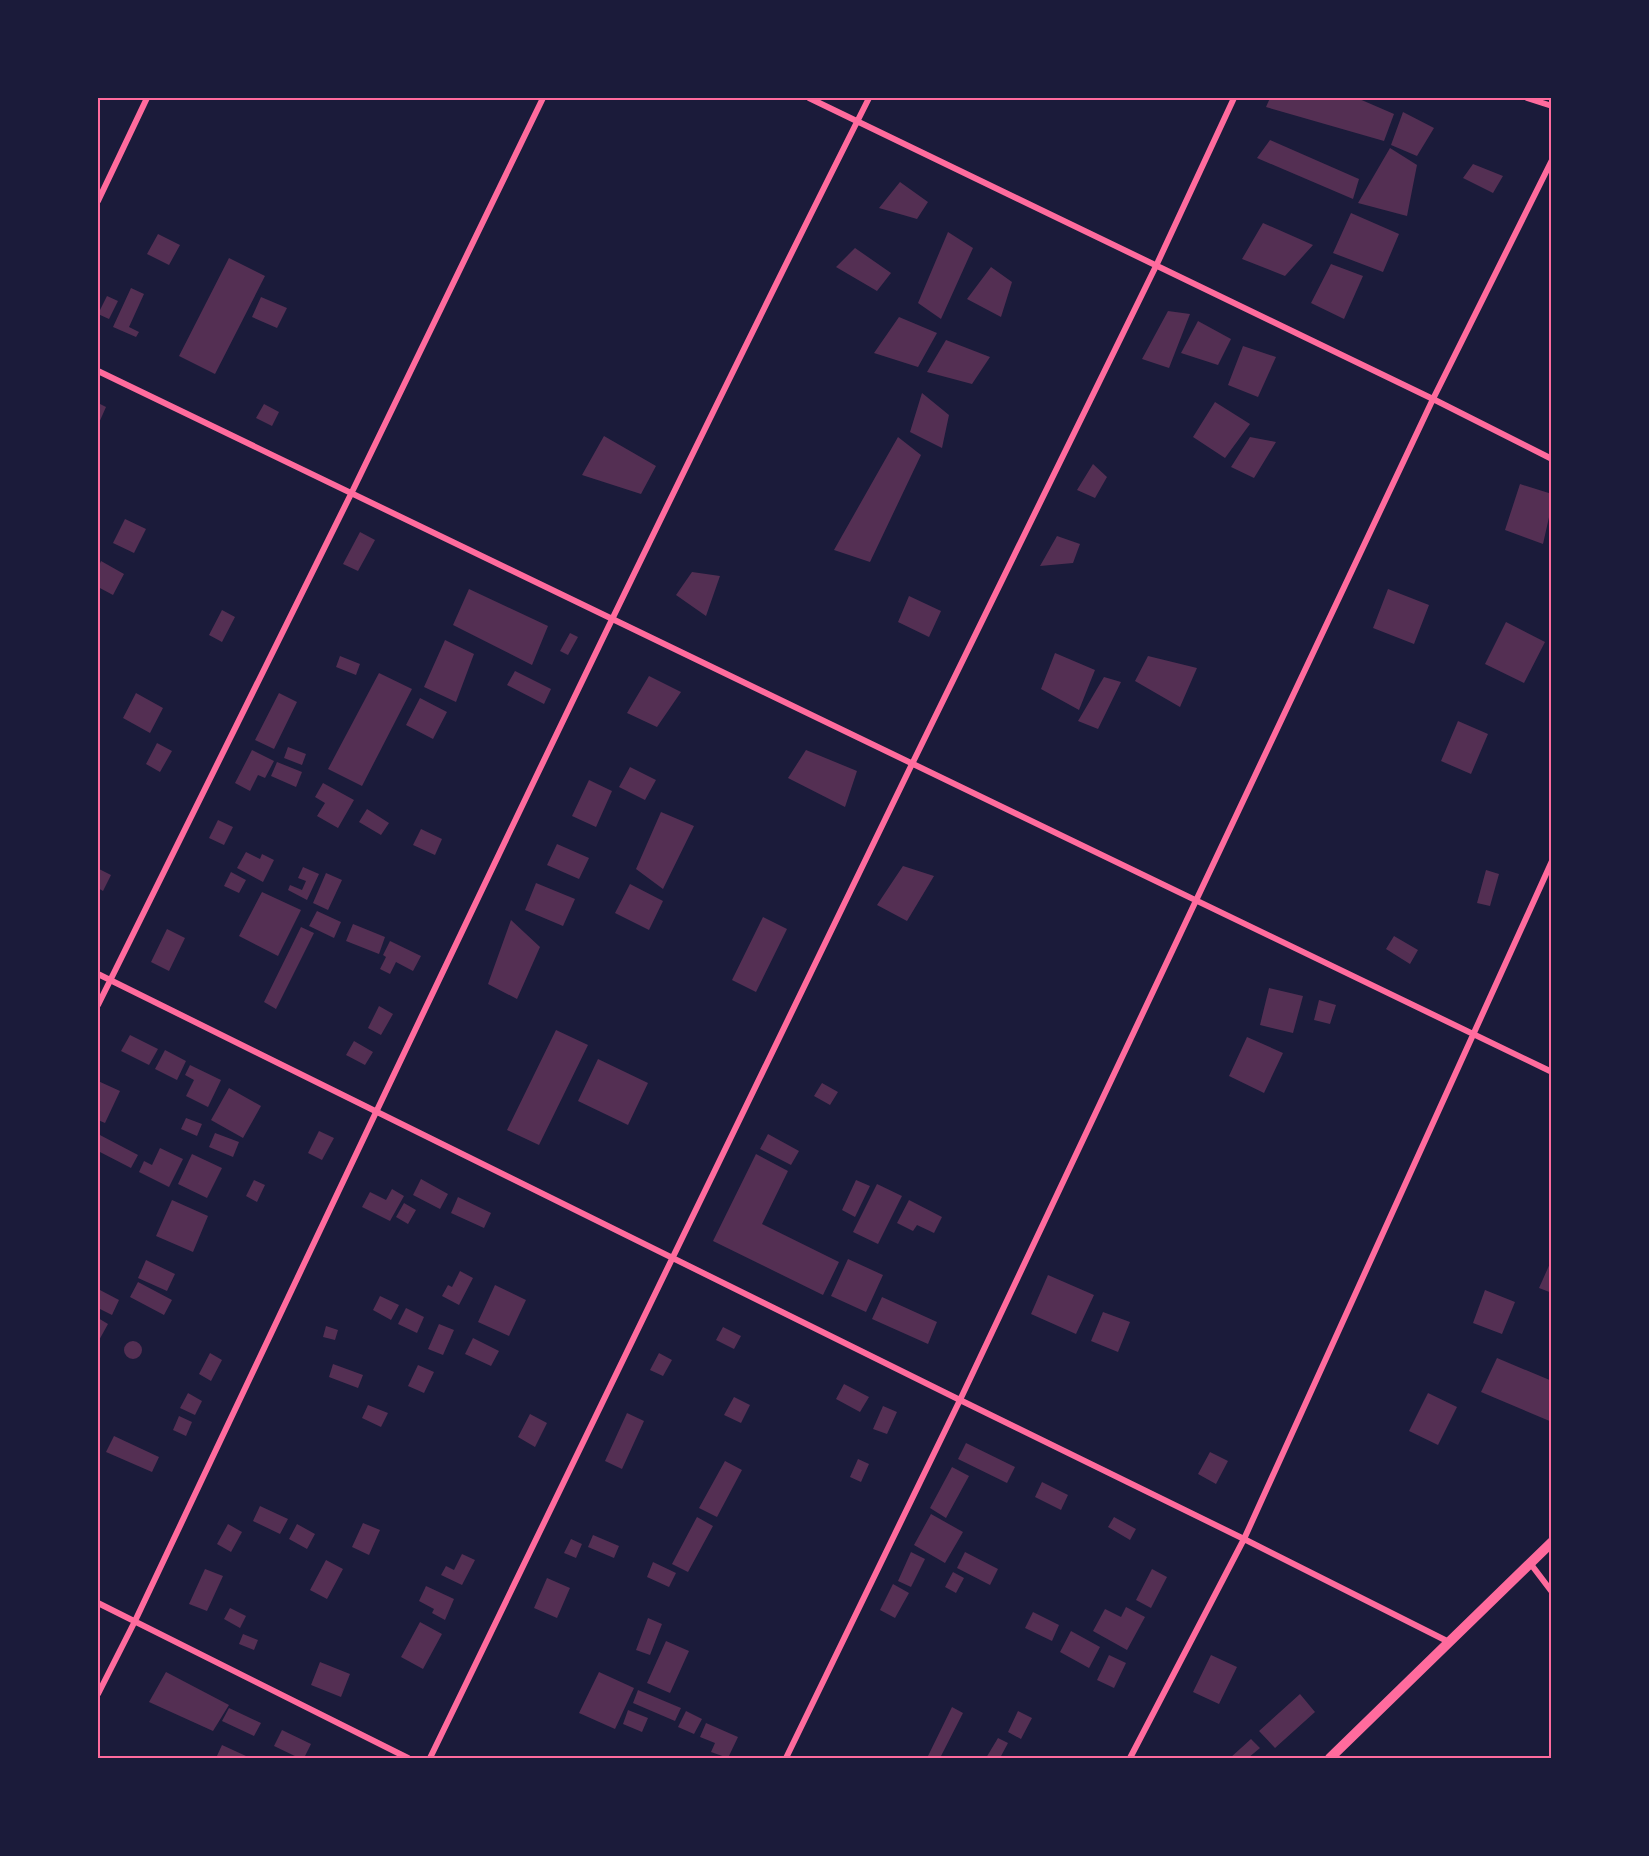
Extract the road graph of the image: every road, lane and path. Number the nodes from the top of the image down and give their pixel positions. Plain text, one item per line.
1 (147, 98) edge
2 (543, 98) edge
3 (809, 98) edge
4 (868, 98) edge
5 (1234, 98) edge
6 (1527, 98) edge
7 (1551, 106) edge
8 (857, 121) junction
9 (1551, 160) edge
10 (98, 201) edge
11 (1156, 266) junction
12 (98, 371) edge
13 (1433, 399) junction
14 (1551, 459) edge
15 (351, 494) junction
16 (612, 619) junction
17 (912, 764) junction
18 (1551, 861) edge
19 (1197, 900) junction
20 (98, 974) edge
21 (110, 980) junction
22 (98, 1005) edge
23 (1473, 1034) junction
24 (1551, 1072) edge
25 (376, 1111) junction
26 (673, 1258) junction
27 (960, 1400) junction
28 (1244, 1539) junction
29 (1551, 1542) edge
30 (1530, 1563) junction
31 (1551, 1592) edge
32 (98, 1603) edge
33 (135, 1621) junction
34 (1449, 1642) junction
35 (98, 1694) edge
36 (408, 1758) edge
37 (430, 1758) edge
38 (786, 1758) edge
39 (1130, 1758) edge
40 (1330, 1758) edge

1 - 10 street
2 - 15 street
3 - 8 street
4 - 8 street
5 - 11 street
6 - 7 street
8 - 11 street
8 - 16 street
9 - 13 street
11 - 13 street
11 - 17 street
12 - 15 street
13 - 14 street
13 - 19 street
15 - 16 street
15 - 21 street
16 - 17 street
16 - 25 street
17 - 19 street
17 - 26 street
18 - 23 street
19 - 23 street
19 - 27 street
20 - 21 street
21 - 22 street
21 - 25 street
23 - 24 street
23 - 28 street
25 - 26 street
25 - 33 street
26 - 27 street
26 - 37 street
27 - 28 street
27 - 38 street
28 - 34 street
28 - 39 street
29 - 30 street
30 - 31 street
30 - 34 street
32 - 33 street
33 - 35 street
33 - 36 street
34 - 40 street

